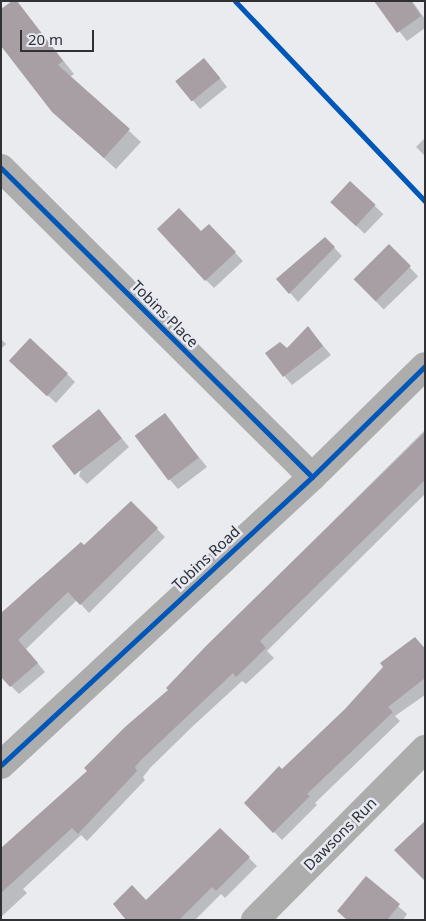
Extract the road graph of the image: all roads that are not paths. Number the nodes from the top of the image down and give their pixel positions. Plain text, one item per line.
1 (1, 168) edge
2 (425, 366) edge
3 (312, 477) junction
4 (425, 749) edge
5 (6, 751) edge
6 (261, 918) edge

1 - 3 street, Tobins Place
2 - 3 street, Tobins Road
3 - 5 street, Tobins Road
4 - 6 street, Dawsons Run

